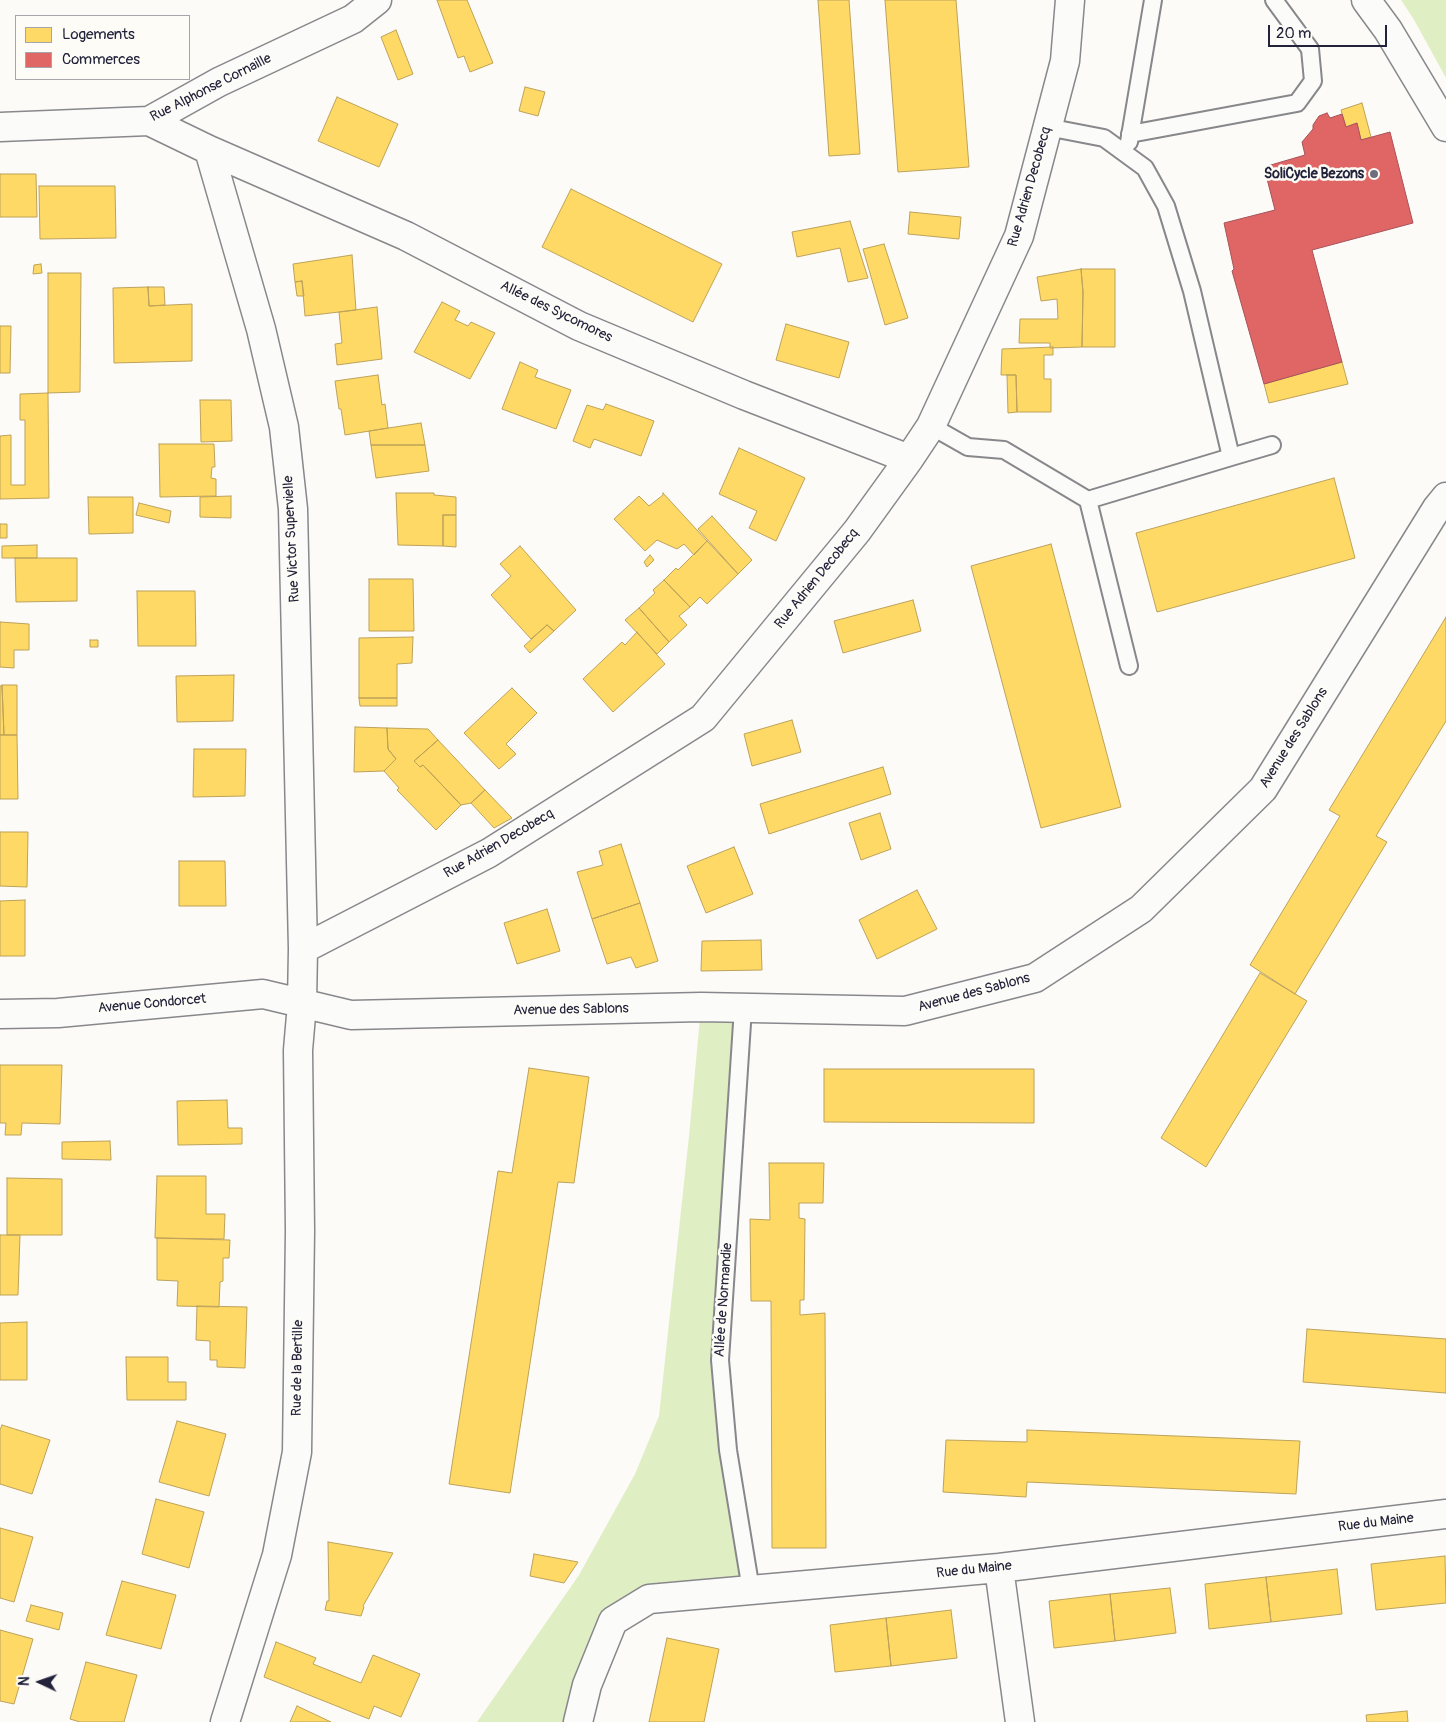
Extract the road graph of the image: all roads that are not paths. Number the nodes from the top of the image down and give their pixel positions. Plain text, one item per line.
1 (378, 0) edge
2 (1070, 0) edge
3 (1152, 0) edge
4 (1274, 0) edge
5 (1366, 0) edge
6 (149, 121) junction
7 (0, 127) edge
8 (1446, 127) edge
9 (1047, 128) junction
10 (1130, 134) junction
11 (208, 150) junction
12 (1127, 154) junction
13 (931, 426) junction
14 (1272, 445) dead end
15 (1231, 457) junction
16 (909, 459) junction
17 (1446, 497) edge
18 (1088, 500) junction
19 (1129, 666) dead end
20 (303, 949) junction
21 (302, 1004) junction
22 (743, 1008) junction
23 (0, 1014) edge
24 (1446, 1514) edge
25 (999, 1568) junction
26 (752, 1590) junction
27 (225, 1722) edge
28 (578, 1722) edge
29 (1020, 1722) edge

1 - 6 street, Rue Alphonse Cornaille
2 - 9 street, Rue Adrien Decobecq
3 - 10 lane
4 - 10 lane
5 - 8 street
6 - 7 street, Rue Alphonse Cornaille
6 - 11 street
9 - 12 lane
9 - 13 street, Rue Adrien Decobecq
10 - 12 lane
11 - 16 street, Allée des Sycomores
11 - 20 street, Rue Victor Supervielle
12 - 15 lane
13 - 16 street, Rue Adrien Decobecq
13 - 18 lane
14 - 15 lane
15 - 18 lane
16 - 20 street, Rue Adrien Decobecq
17 - 22 street, Avenue des Sablons
18 - 19 lane
20 - 21 street, Rue Victor Supervielle
21 - 22 street, Avenue des Sablons
21 - 23 street, Avenue Condorcet
21 - 27 street, Rue de la Bertille
22 - 26 lane, Allée de Normandie
24 - 25 street, Rue du Maine
25 - 26 street, Rue du Maine
25 - 29 street
26 - 28 street, Rue du Maine

